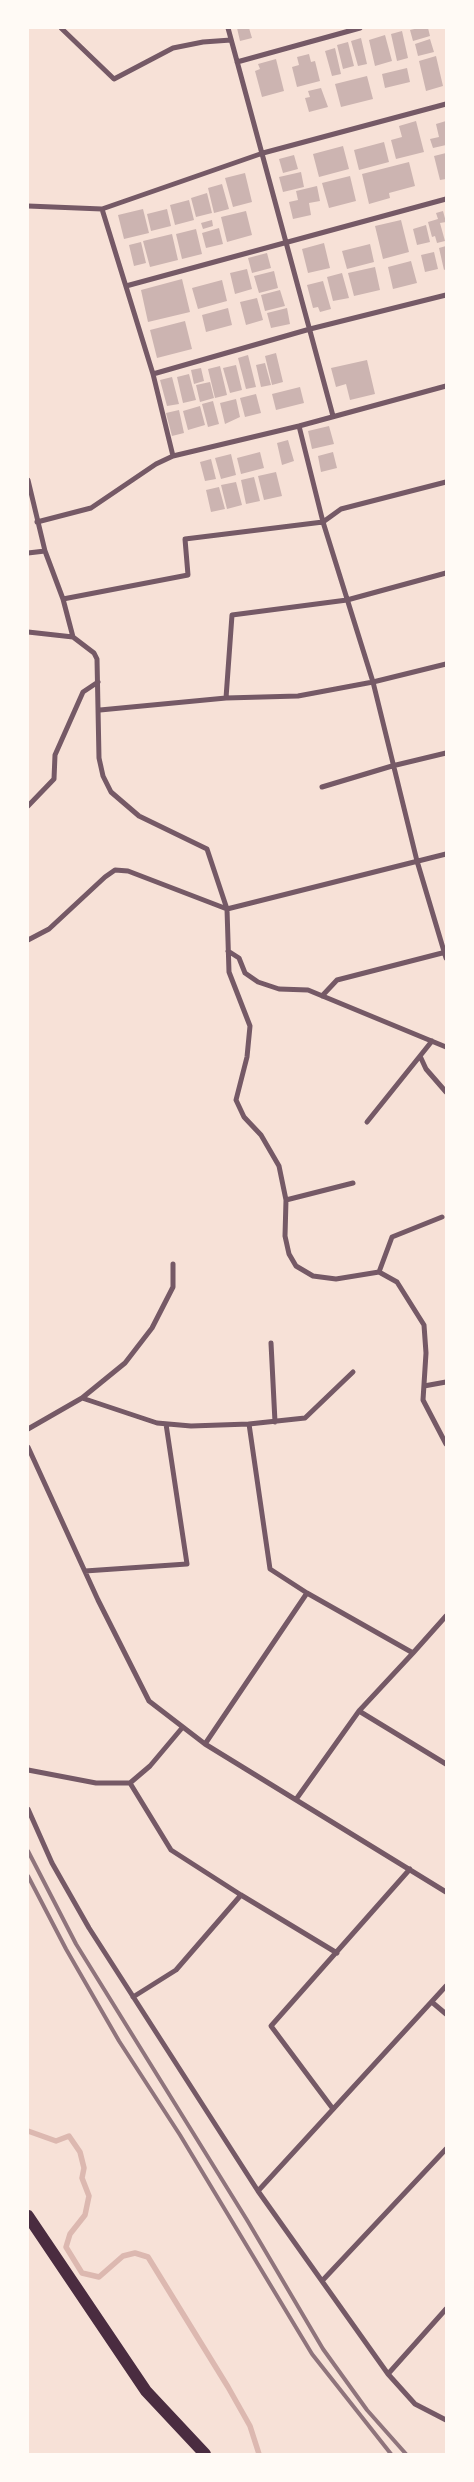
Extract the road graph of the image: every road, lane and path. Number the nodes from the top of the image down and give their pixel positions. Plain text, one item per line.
1 (62, 28) edge
2 (228, 28) edge
3 (360, 28) edge
4 (231, 40) junction
5 (237, 62) junction
6 (446, 104) edge
7 (263, 153) junction
8 (446, 199) edge
9 (28, 206) edge
10 (102, 209) junction
11 (285, 242) junction
12 (126, 286) junction
13 (446, 295) edge
14 (310, 329) junction
15 (153, 374) junction
16 (446, 386) edge
17 (333, 416) junction
18 (299, 426) junction
19 (173, 456) junction
20 (28, 480) edge
21 (446, 482) edge
22 (37, 522) junction
23 (323, 522) junction
24 (45, 551) junction
25 (28, 552) edge
26 (446, 574) edge
27 (63, 599) junction
28 (347, 600) junction
29 (28, 632) edge
30 (73, 637) junction
31 (446, 664) edge
32 (98, 682) junction
33 (373, 682) junction
34 (226, 698) junction
35 (100, 710) junction
36 (446, 753) edge
37 (392, 766) junction
38 (322, 787) dead end
39 (28, 806) edge
40 (446, 854) edge
41 (417, 861) junction
42 (227, 909) junction
43 (28, 940) edge
44 (228, 951) junction
45 (446, 954) edge
46 (322, 996) junction
47 (432, 1041) junction
48 (446, 1046) edge
49 (420, 1056) junction
50 (446, 1092) edge
51 (368, 1122) dead end
52 (352, 1182) dead end
53 (286, 1200) junction
54 (442, 1217) dead end
55 (173, 1264) dead end
56 (379, 1272) junction
57 (271, 1343) dead end
58 (353, 1372) dead end
59 (446, 1382) edge
60 (424, 1386) junction
61 (82, 1398) junction
62 (275, 1422) junction
63 (166, 1424) junction
64 (249, 1424) junction
65 (28, 1429) edge
66 (446, 1444) edge
67 (28, 1447) edge
68 (85, 1571) junction
69 (307, 1593) junction
70 (446, 1616) edge
71 (413, 1653) junction
72 (359, 1711) junction
73 (182, 1728) junction
74 (205, 1744) junction
75 (446, 1764) edge
76 (28, 1770) edge
77 (130, 1783) junction
78 (297, 1798) junction
79 (28, 1808) edge
80 (410, 1869) junction
81 (446, 1892) edge
82 (241, 1895) junction
83 (337, 1953) junction
84 (446, 1986) edge
85 (133, 1997) junction
86 (433, 2002) junction
87 (446, 2014) edge
88 (333, 2109) junction
89 (446, 2149) edge
90 (258, 2191) junction
91 (28, 2216) edge
92 (322, 2282) junction
93 (446, 2309) edge
94 (388, 2374) junction
95 (446, 2420) edge
96 (205, 2454) edge

1 - 4 street
2 - 4 street
3 - 5 street
4 - 5 street
5 - 7 street
6 - 7 street
7 - 10 street
7 - 11 street
8 - 11 street
9 - 10 street
10 - 12 street
11 - 12 street
11 - 14 street
12 - 15 street
13 - 14 street
14 - 15 street
14 - 17 street
15 - 19 street
16 - 17 street
17 - 18 street
18 - 19 street
18 - 23 street
19 - 22 street
20 - 22 street
21 - 23 street
22 - 24 street
23 - 27 street
23 - 28 street
24 - 25 street
24 - 27 street
26 - 28 street
27 - 30 street
28 - 33 street
28 - 34 street
29 - 30 street
30 - 32 street
31 - 33 street
32 - 35 street
32 - 39 street
33 - 34 street
33 - 37 street
34 - 35 street
35 - 42 street
36 - 37 street
37 - 38 street
37 - 41 street
40 - 41 street
41 - 42 street
41 - 45 street
42 - 43 street
42 - 44 street
44 - 46 street
44 - 53 street
45 - 46 street
46 - 47 street
47 - 48 street
47 - 49 street
49 - 50 street
49 - 51 street
52 - 53 street
53 - 56 street
54 - 56 street
55 - 61 street
56 - 60 street
57 - 62 street
58 - 62 street
59 - 60 street
60 - 66 street
61 - 63 street
61 - 65 street
62 - 64 street
63 - 64 street
63 - 68 street
64 - 69 street
67 - 68 street
68 - 73 street
69 - 71 street
69 - 74 street
70 - 71 street
71 - 72 street
72 - 75 street
72 - 78 street
73 - 74 street
73 - 77 street
74 - 78 street
76 - 77 street
77 - 82 street
78 - 80 street
79 - 85 street
80 - 81 street
80 - 83 street
82 - 83 street
82 - 85 street
83 - 88 street
84 - 86 street
85 - 90 street
86 - 87 street
86 - 88 street
88 - 90 street
89 - 92 street
90 - 92 street
91 - 96 main road
92 - 94 street
93 - 94 street
94 - 95 street

